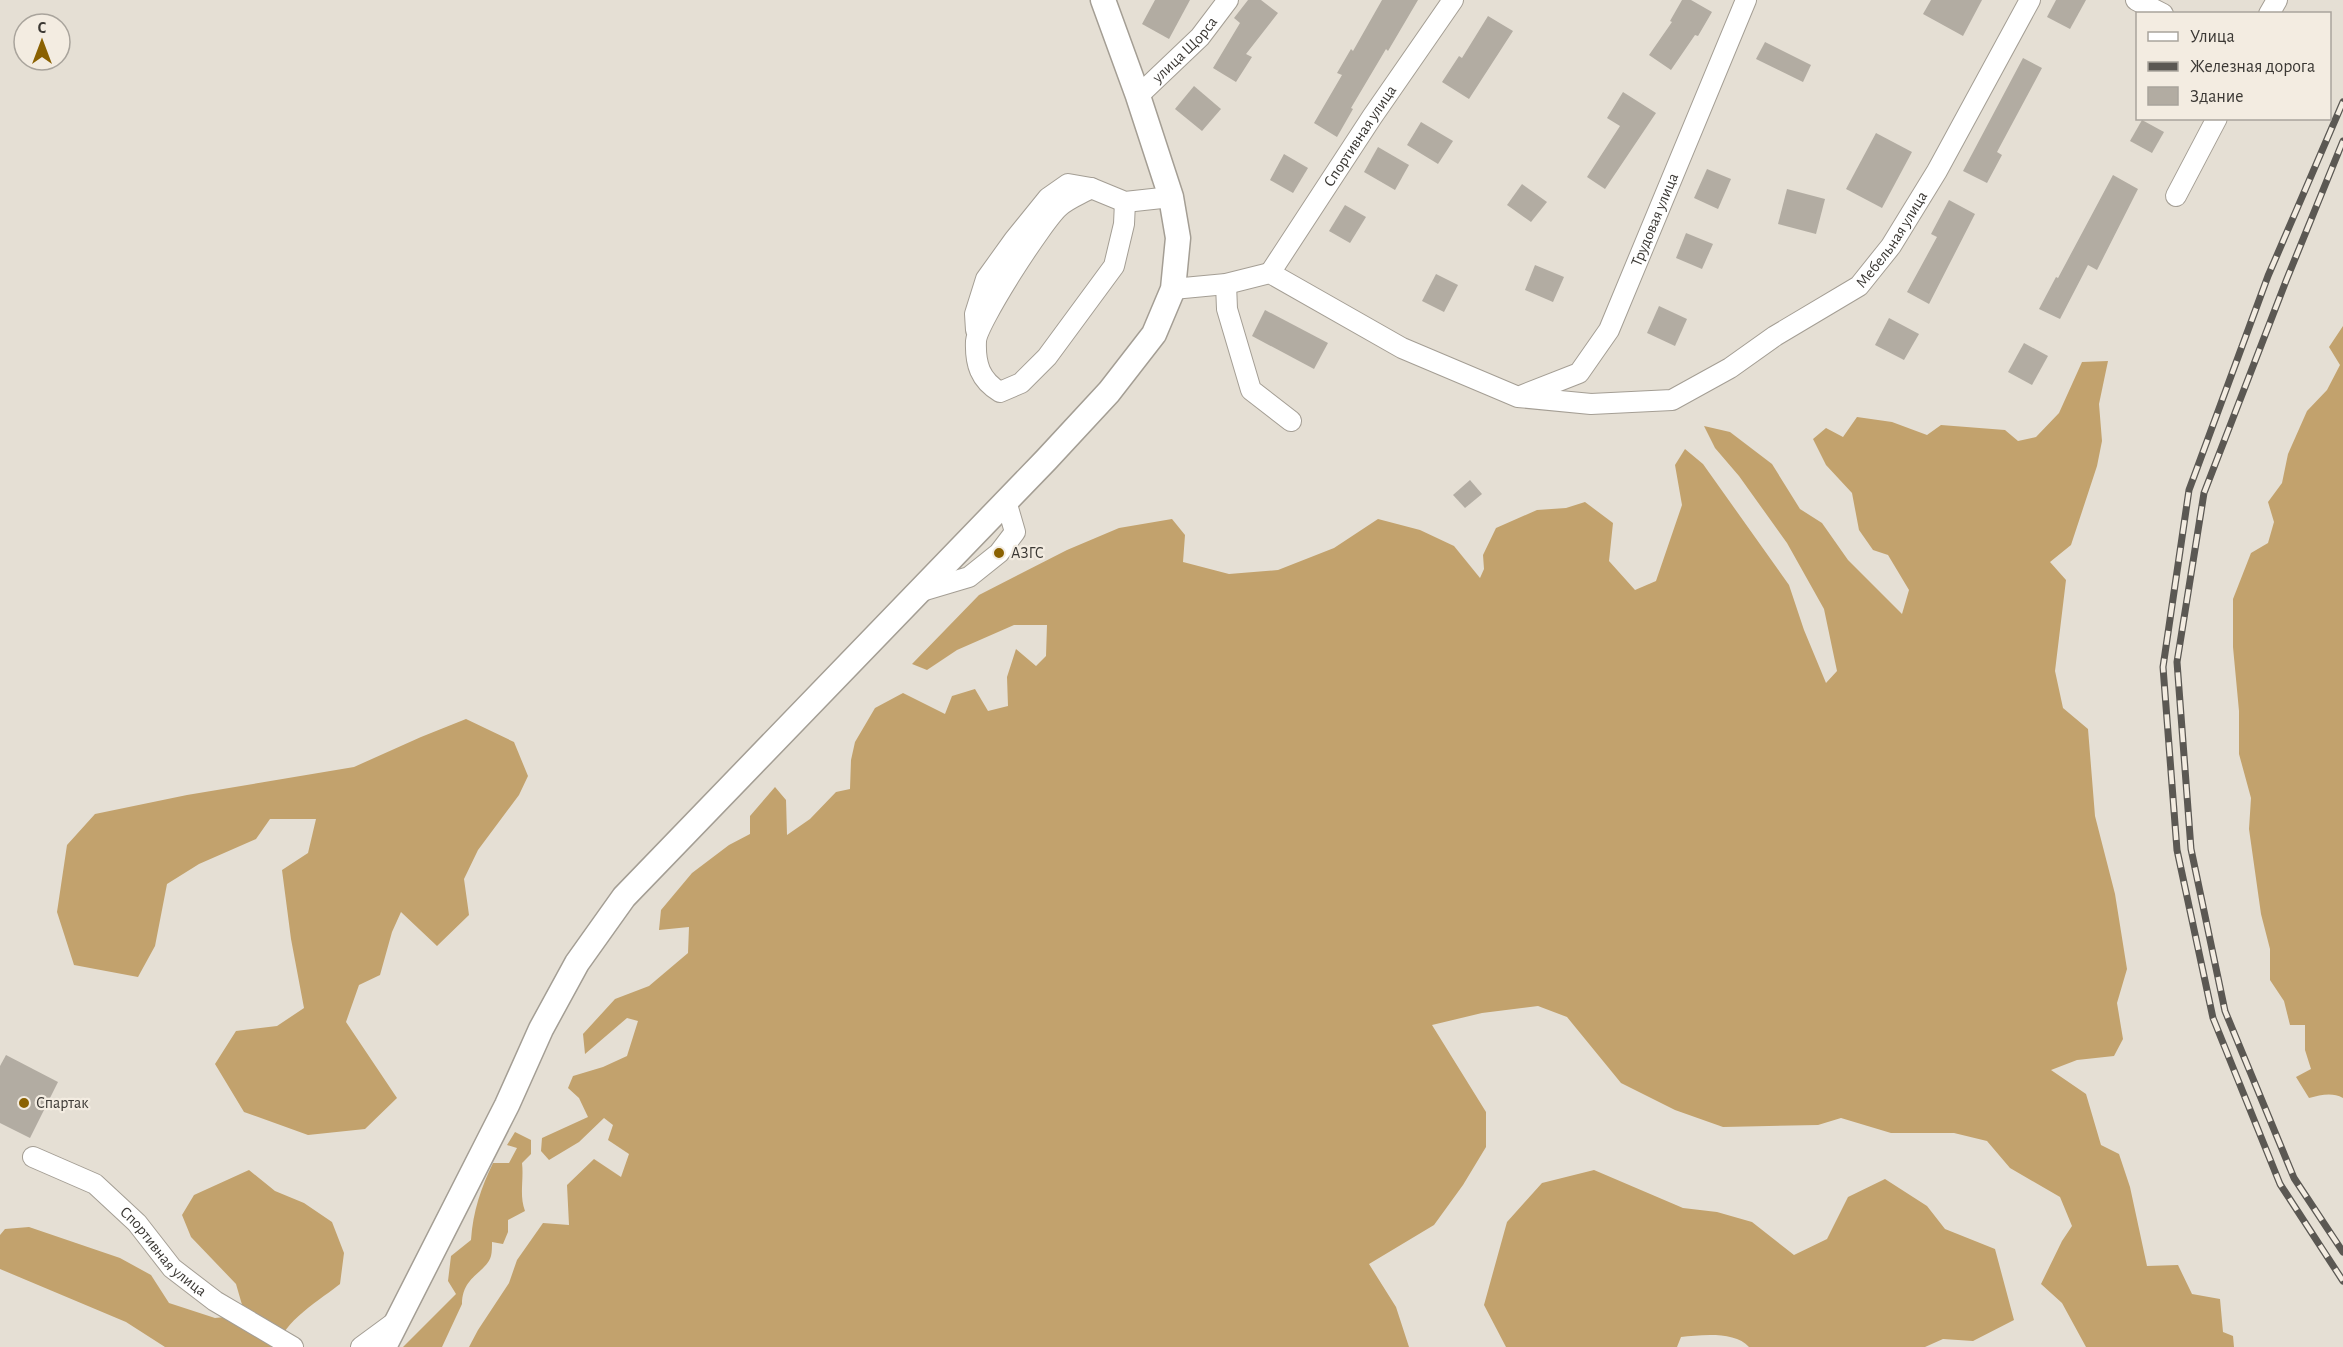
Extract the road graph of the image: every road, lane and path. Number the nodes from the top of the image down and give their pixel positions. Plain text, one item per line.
1 (1103, 0) edge
2 (1228, 0) edge
3 (1453, 0) edge
4 (1746, 0) edge
5 (2030, 0) edge
6 (2136, 0) edge
7 (2159, 12) edge
8 (1138, 96) junction
9 (2216, 120) edge
10 (2176, 196) dead end
11 (1171, 197) junction
12 (1125, 202) junction
13 (1270, 273) junction
14 (1226, 284) junction
15 (1173, 289) junction
16 (1518, 397) junction
17 (1291, 421) dead end
18 (33, 1157) dead end
19 (398, 1320) junction
20 (293, 1347) edge
21 (361, 1347) edge
22 (384, 1347) edge

1 - 8 main road
2 - 8 street, улица Щорса
3 - 13 street, Спортивная улица
4 - 16 street, Трудовая улица
5 - 16 street, Мебельная улица
6 - 7 street
8 - 11 main road
9 - 10 street
11 - 12 street
11 - 15 main road
12 - 12 street
13 - 14 street
13 - 16 street
14 - 15 street
14 - 17 street
15 - 19 main road
18 - 20 street, Спортивная улица
19 - 21 street
19 - 22 main road

